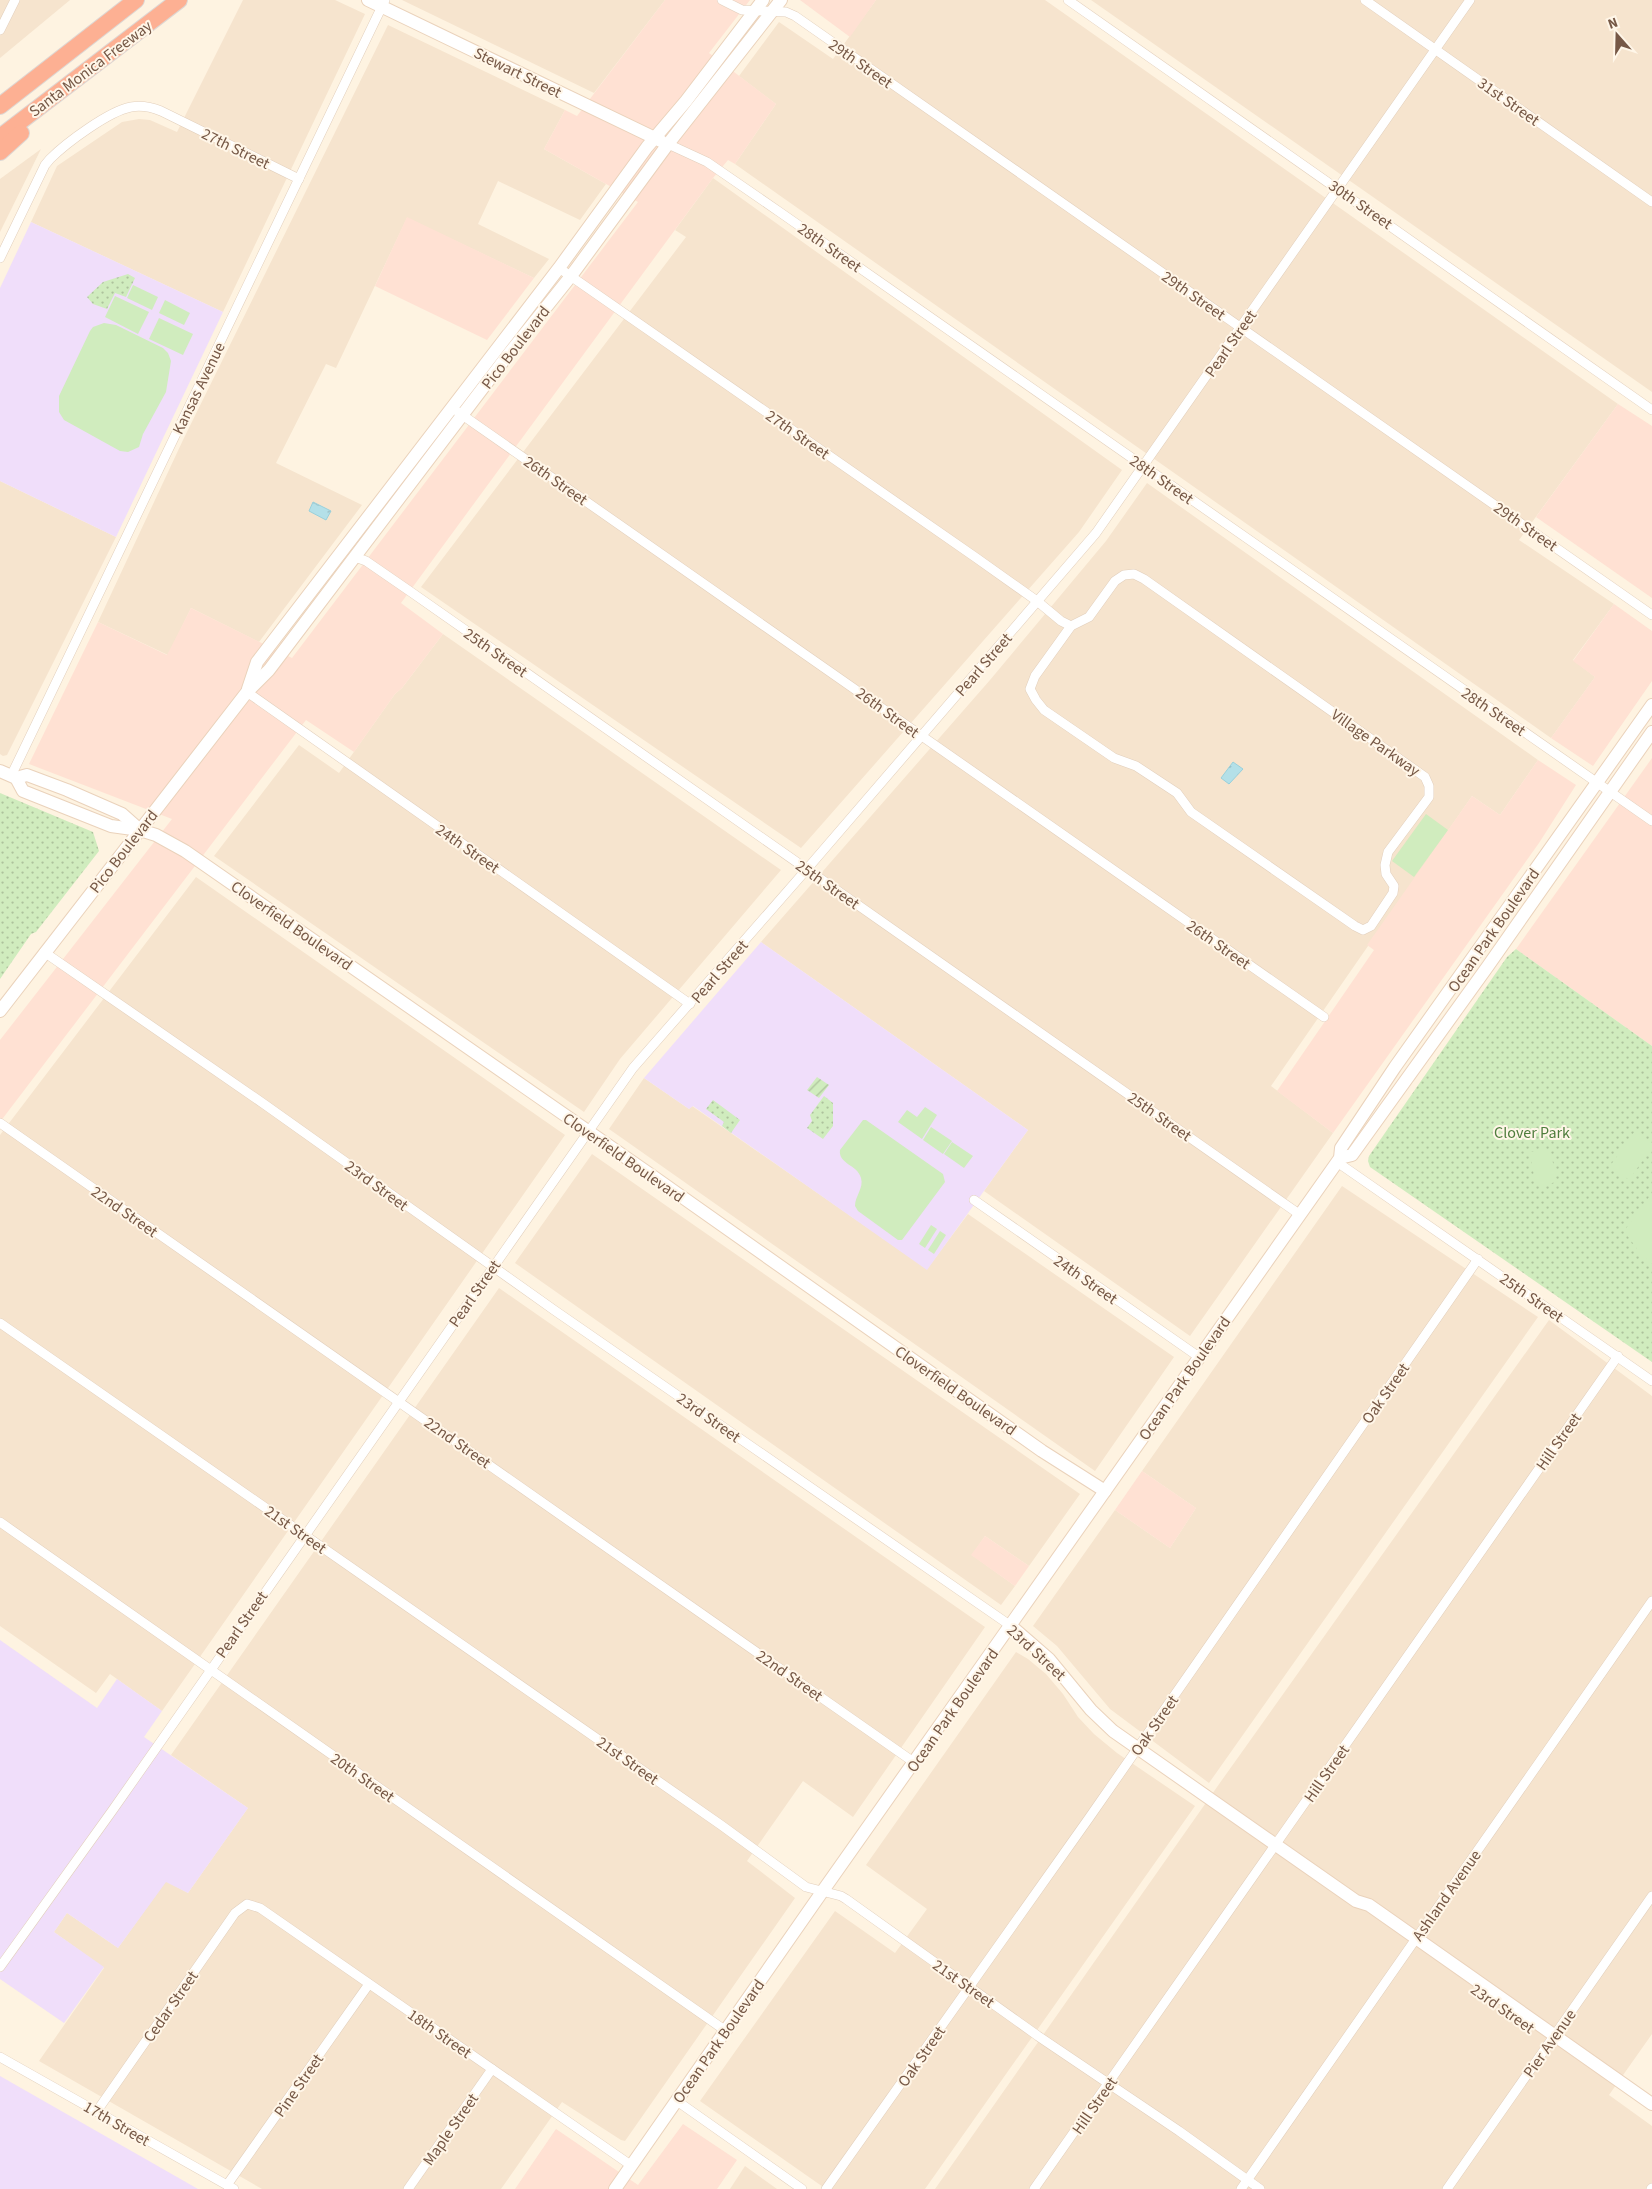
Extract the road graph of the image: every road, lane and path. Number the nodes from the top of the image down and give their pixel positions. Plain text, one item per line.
1 (15, 0) edge
2 (136, 0) edge
3 (180, 0) edge
4 (368, 0) edge
5 (722, 0) edge
6 (763, 0) edge
7 (781, 0) edge
8 (1068, 0) edge
9 (1365, 0) edge
10 (1470, 0) edge
11 (383, 3) edge
12 (753, 12) junction
13 (771, 12) junction
14 (0, 30) edge
15 (1436, 49) junction
16 (81, 76) junction
17 (23, 87) junction
18 (0, 100) edge
19 (0, 106) edge
20 (0, 137) edge
21 (654, 138) junction
22 (668, 144) junction
23 (0, 152) edge
24 (299, 179) junction
25 (1339, 188) junction
26 (1652, 202) edge
27 (0, 258) edge
28 (558, 268) junction
29 (571, 276) junction
30 (1241, 328) junction
31 (451, 408) junction
32 (1652, 410) edge
33 (463, 415) junction
34 (1143, 466) junction
35 (397, 490) junction
36 (340, 554) junction
37 (355, 557) junction
38 (1037, 601) junction
39 (1652, 615) edge
40 (1071, 626) junction
41 (247, 692) junction
42 (1652, 705) edge
43 (1652, 732) edge
44 (921, 736) junction
45 (9, 775) edge
46 (1598, 782) junction
47 (1610, 791) junction
48 (1652, 821) edge
49 (140, 830) junction
50 (807, 870) junction
51 (44, 952) junction
52 (690, 1004) junction
53 (0, 1011) edge
54 (1324, 1017) dead end
55 (0, 1123) edge
56 (588, 1132) junction
57 (1338, 1160) junction
58 (974, 1200) dead end
59 (1299, 1214) junction
60 (1478, 1260) junction
61 (493, 1266) junction
62 (0, 1322) edge
63 (1618, 1356) junction
64 (1199, 1357) junction
65 (1652, 1381) edge
66 (399, 1402) junction
67 (1105, 1491) junction
68 (0, 1522) edge
69 (304, 1535) junction
70 (1652, 1601) edge
71 (1011, 1626) junction
72 (210, 1669) junction
73 (1137, 1749) junction
74 (915, 1763) junction
75 (1276, 1846) junction
76 (822, 1892) junction
77 (1652, 1896) edge
78 (247, 1904) joint
79 (1414, 1941) junction
80 (0, 1967) edge
81 (369, 1984) junction
82 (969, 1986) junction
83 (726, 2031) junction
84 (1552, 2038) junction
85 (0, 2057) edge
86 (492, 2069) junction
87 (1109, 2083) junction
88 (677, 2101) junction
89 (1652, 2104) edge
90 (97, 2111) junction
91 (1652, 2112) edge
92 (632, 2166) junction
93 (1248, 2180) junction
94 (231, 2187) edge
95 (408, 2189) edge
96 (615, 2189) edge
97 (802, 2189) edge
98 (826, 2189) edge
99 (1034, 2189) edge
100 (1241, 2189) edge
101 (1260, 2189) edge
102 (1447, 2189) edge

1 - 14 street
2 - 17 highway, Santa Monica Freeway
3 - 16 highway, Santa Monica Freeway
4 - 11 street, Stewart Street
5 - 12 street, 29th Street
6 - 12 street, Pico Boulevard
7 - 13 street, Pico Boulevard
8 - 25 street, 30th Street
9 - 15 street, 31st Street
10 - 15 street, Pearl Street
11 - 21 street, Stewart Street
11 - 24 street, Kansas Avenue
12 - 13 street, 29th Street
12 - 21 street, Pico Boulevard
13 - 22 street, Pico Boulevard
13 - 30 street, 29th Street
15 - 25 street, Pearl Street
15 - 26 street, 31st Street
16 - 20 highway, Santa Monica Freeway
16 - 23 highway
17 - 18 highway
17 - 19 highway, Santa Monica Freeway
21 - 22 street, Stewart Street
21 - 28 street, Pico Boulevard
22 - 29 street, Pico Boulevard
22 - 34 street, 28th Street
24 - 27 street, 27th Street
24 - 45 street, Kansas Avenue
25 - 30 street, Pearl Street
25 - 32 street, 30th Street
28 - 29 street, 27th Street
28 - 31 street, Pico Boulevard
29 - 33 street, Pico Boulevard
29 - 38 street, 27th Street
30 - 34 street, Pearl Street
30 - 39 street, 29th Street
31 - 33 street, 26th Street
31 - 35 street, Pico Boulevard
33 - 35 street, Pico Boulevard
33 - 44 street, 26th Street
34 - 38 street, Pearl Street
34 - 46 street, 28th Street
35 - 36 street, Pico Boulevard
35 - 37 street, Pico Boulevard
36 - 37 street
36 - 41 street, Pico Boulevard
37 - 41 street, Pico Boulevard
37 - 50 street, 25th Street
38 - 40 street, 27th Street
38 - 44 street, Pearl Street
40 - 40 street, Village Parkway
41 - 49 street, Pico Boulevard
41 - 52 street, 24th Street
42 - 46 street, Ocean Park Boulevard
43 - 47 street, Ocean Park Boulevard
44 - 50 street, Pearl Street
44 - 54 street, 26th Street
45 - 49 street, Cloverfield Boulevard
45 - 49 street, Cloverfield Boulevard
46 - 47 street, 28th Street
46 - 57 street, Ocean Park Boulevard
47 - 48 street, 28th Street
47 - 57 street, Ocean Park Boulevard
49 - 51 street, Pico Boulevard
49 - 56 street, Cloverfield Boulevard
50 - 52 street, Pearl Street
50 - 59 street, 25th Street
51 - 53 street, Pico Boulevard
51 - 61 street, 23rd Street
52 - 56 street, Pearl Street
55 - 66 street, 22nd Street
56 - 61 street, Pearl Street
56 - 67 street, Cloverfield Boulevard
57 - 59 street, Ocean Park Boulevard
57 - 60 street, 25th Street
58 - 64 street, 24th Street
59 - 64 street, Ocean Park Boulevard
60 - 63 street, 25th Street
60 - 73 street, Oak Street
61 - 66 street, Pearl Street
61 - 71 street, 23rd Street
62 - 69 street, 21st Street
63 - 65 street, 25th Street
63 - 75 street, Hill Street
64 - 67 street, Ocean Park Boulevard
66 - 69 street, Pearl Street
66 - 74 street, 22nd Street
67 - 71 street, Ocean Park Boulevard
68 - 72 street, 20th Street
69 - 72 street, Pearl Street
69 - 76 street, 21st Street
70 - 79 street, Ashland Avenue
71 - 73 street, 23rd Street
71 - 74 street, Ocean Park Boulevard
72 - 80 street, Pearl Street
72 - 83 street, 20th Street
73 - 75 street, 23rd Street
73 - 82 street, Oak Street
74 - 76 street, Ocean Park Boulevard
75 - 79 street, 23rd Street
75 - 87 street, Hill Street
76 - 82 street, 21st Street
76 - 83 street, Ocean Park Boulevard
77 - 84 street, Pier Avenue
78 - 81 street, 18th Street
78 - 90 street, Cedar Street
79 - 84 street, 23rd Street
79 - 93 street, Ashland Avenue
81 - 86 street, 18th Street
81 - 94 street, Pine Street
82 - 87 street, 21st Street
82 - 98 street, Oak Street
83 - 88 street, Ocean Park Boulevard
84 - 89 street, 23rd Street
84 - 91 street, 23rd Street
84 - 102 street, Pier Avenue
85 - 90 street, 17th Street
86 - 92 street, 18th Street
86 - 95 street, Maple Street
87 - 93 street, 21st Street
87 - 99 street, Hill Street
88 - 92 street, Ocean Park Boulevard
88 - 97 street
90 - 94 street, 17th Street
92 - 96 street, Ocean Park Boulevard
93 - 100 street, Ashland Avenue
93 - 101 street, 21st Street

